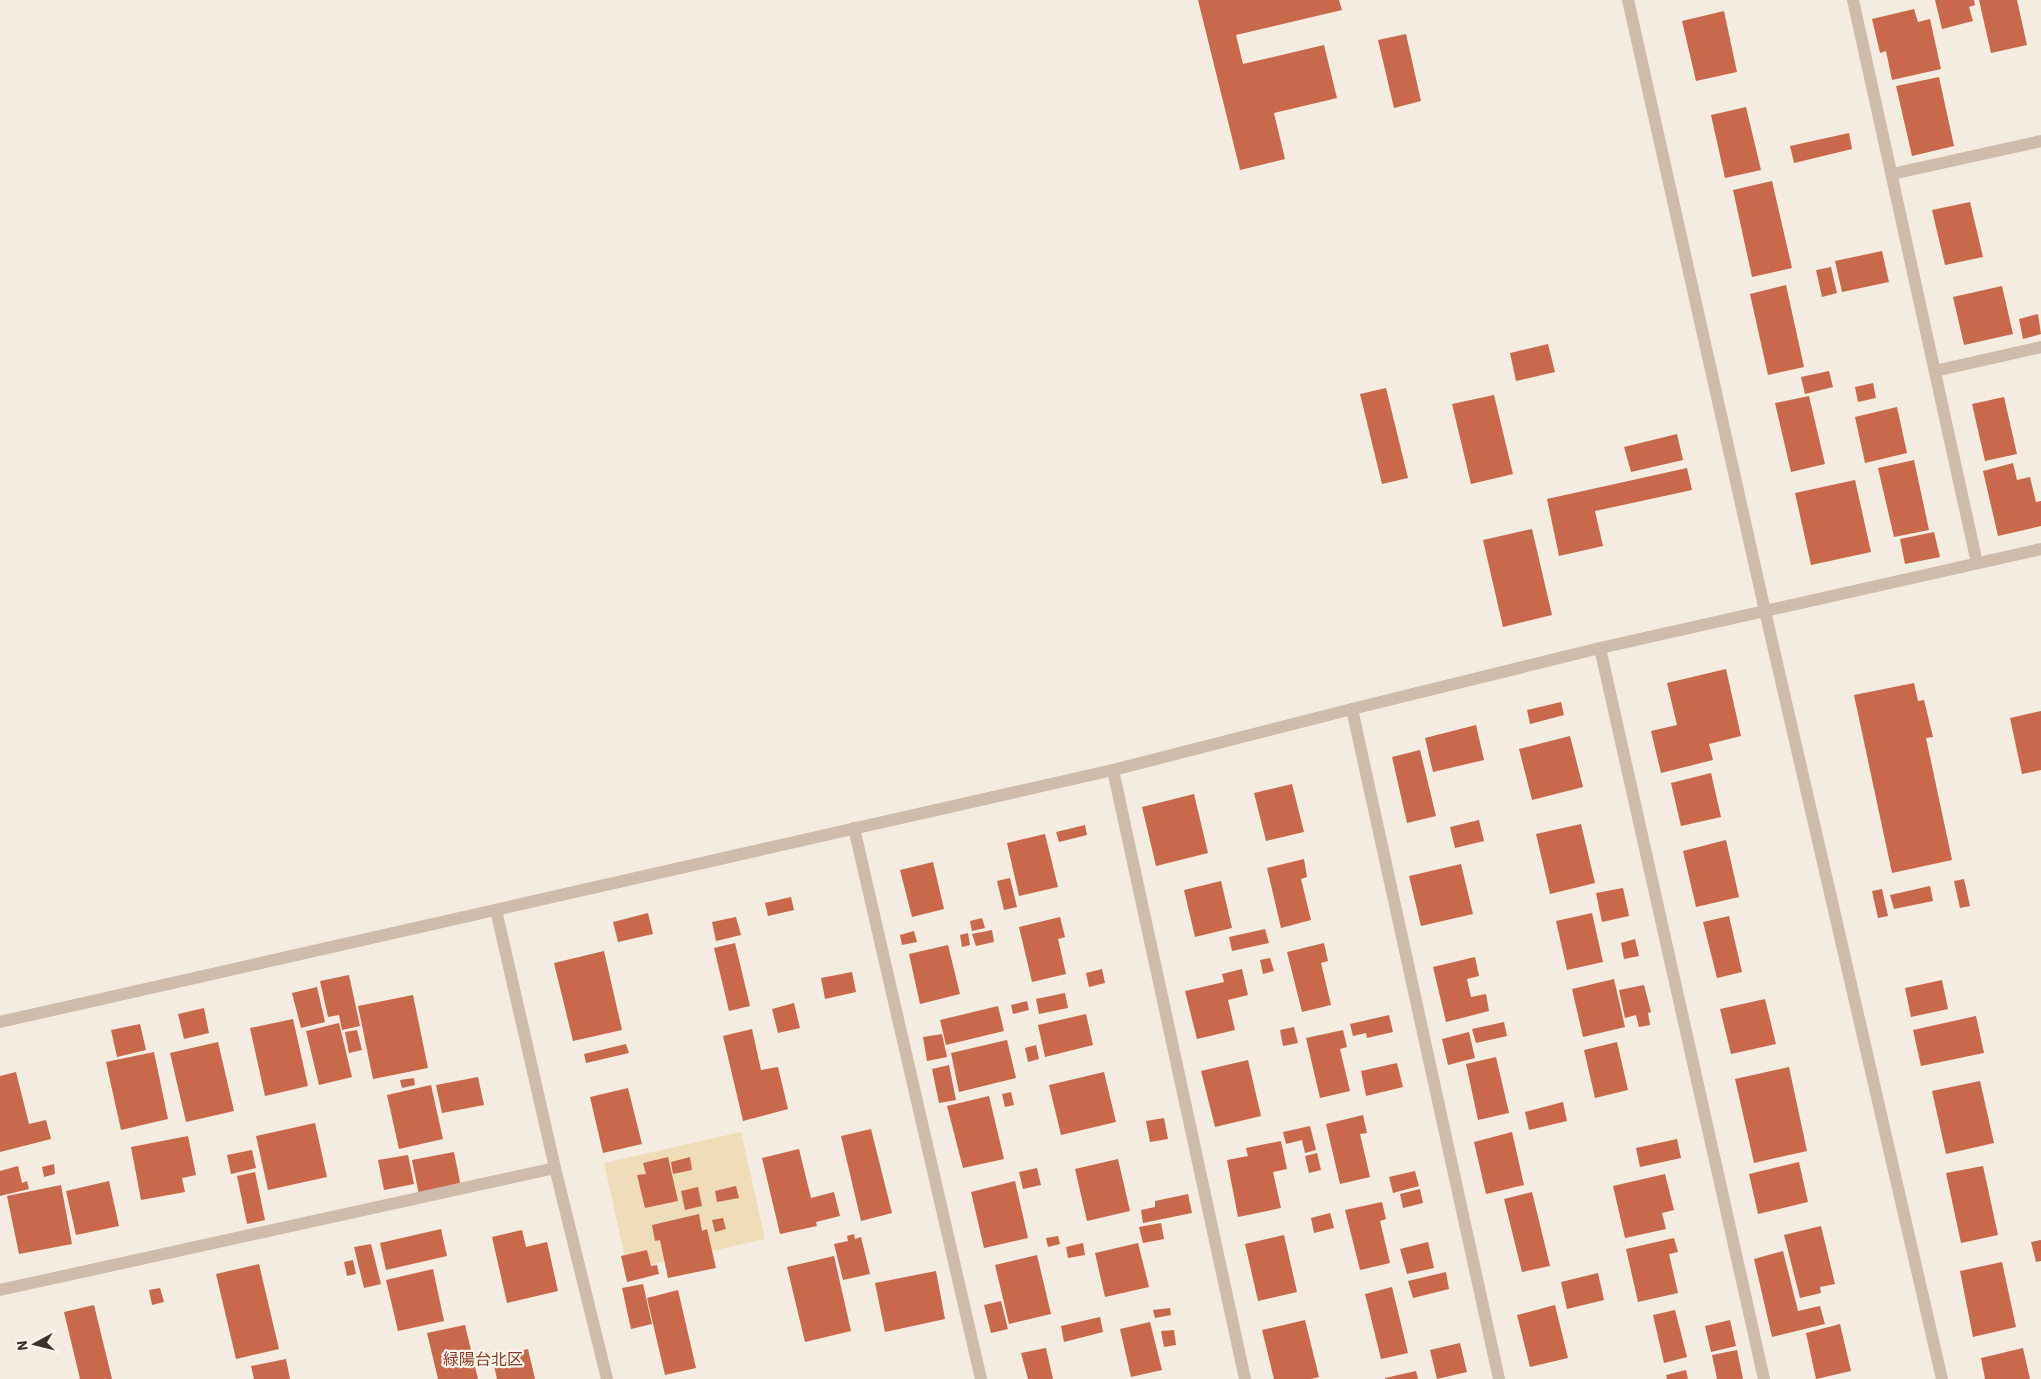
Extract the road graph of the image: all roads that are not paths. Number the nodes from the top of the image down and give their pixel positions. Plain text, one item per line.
1 (1628, 0) edge
2 (1853, 0) edge
3 (2041, 141) edge
4 (1892, 174) junction
5 (2041, 347) edge
6 (1935, 370) junction
7 (2041, 550) edge
8 (1977, 563) junction
9 (1765, 611) junction
10 (1600, 648) junction
11 (1352, 708) junction
12 (1113, 770) junction
13 (854, 828) junction
14 (496, 910) junction
15 (0, 1022) edge
16 (555, 1168) junction
17 (0, 1290) edge
18 (607, 1379) edge
19 (981, 1379) edge
20 (1244, 1379) edge
21 (1499, 1379) edge
22 (1764, 1379) edge
23 (1942, 1379) edge

1 - 9 street
2 - 4 street
3 - 4 street
4 - 6 street
5 - 6 street
6 - 8 street
7 - 8 street
8 - 9 street
9 - 10 street
9 - 23 street
10 - 11 street
10 - 22 street
11 - 12 street
11 - 21 street
12 - 13 street
12 - 20 street
13 - 14 street
13 - 19 street
14 - 15 street
14 - 16 street
16 - 17 street
16 - 18 street

